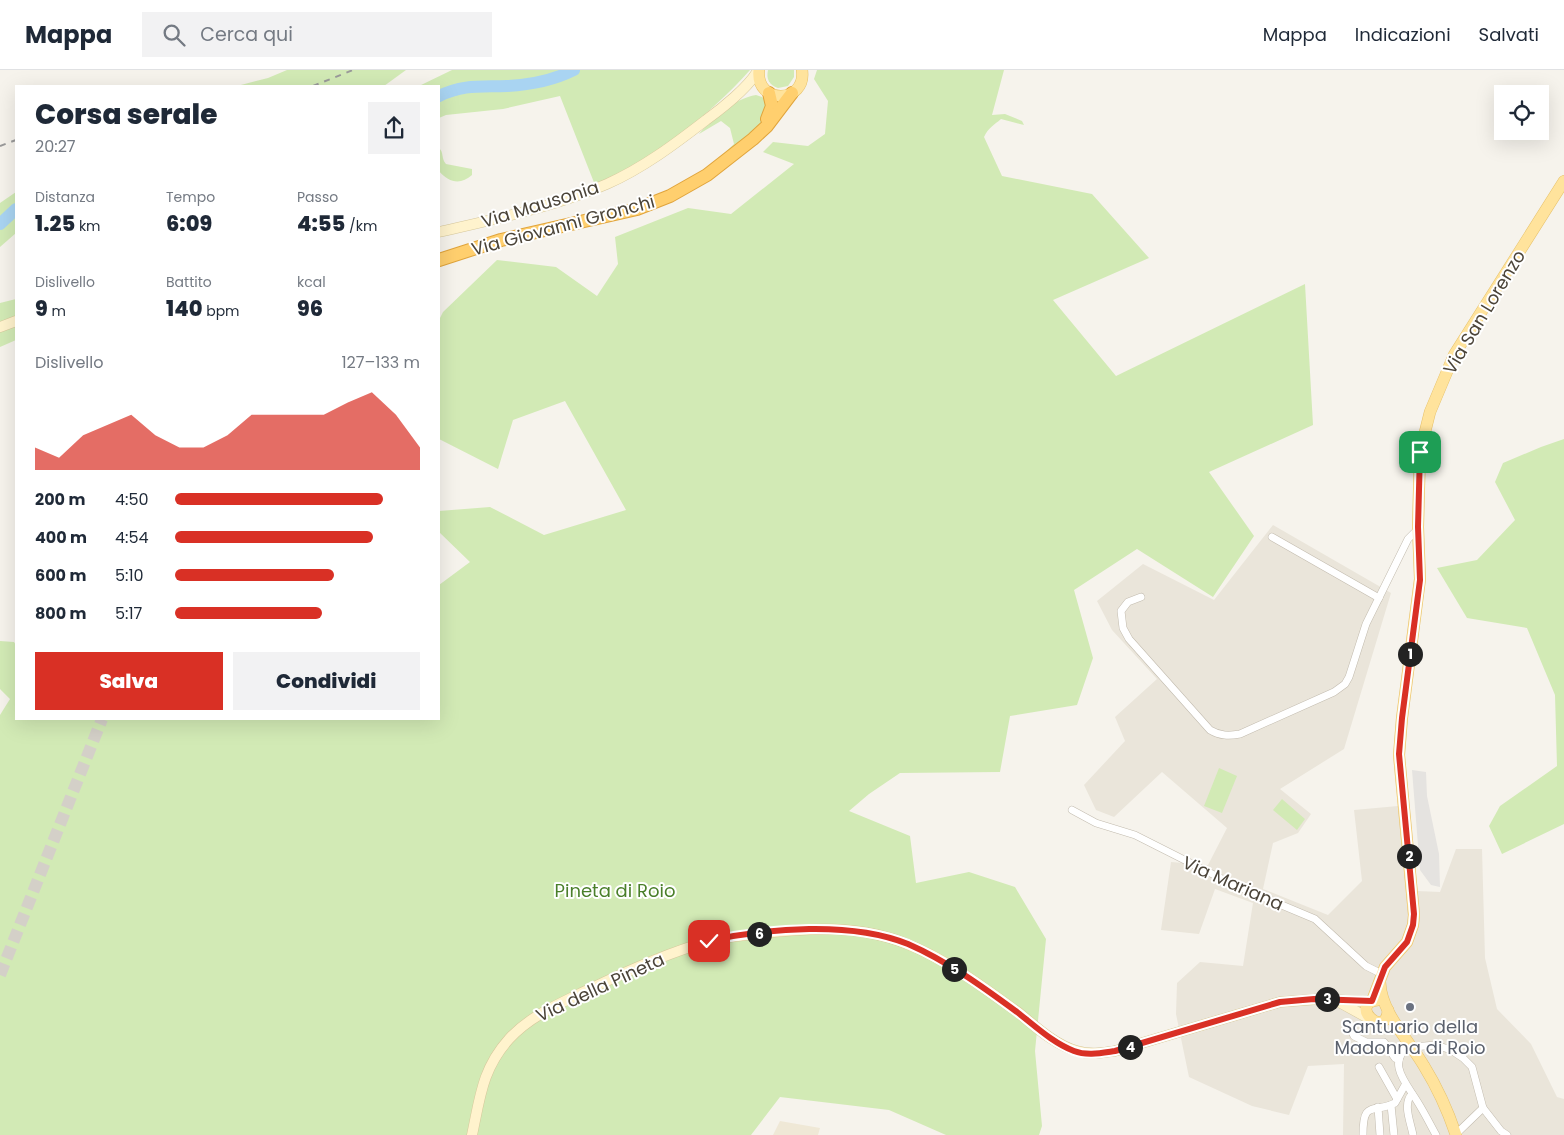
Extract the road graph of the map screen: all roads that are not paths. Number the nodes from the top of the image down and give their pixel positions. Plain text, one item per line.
1 (759, 70) edge
2 (802, 70) edge
3 (809, 70) edge
4 (796, 89) junction
5 (767, 91) junction
6 (735, 96) junction
7 (736, 154) junction
8 (1564, 181) edge
9 (440, 232) edge
10 (440, 260) edge
11 (15, 321) edge
12 (0, 326) edge
13 (1418, 531) junction
14 (1272, 537) dead end
15 (1141, 597) dead end
16 (1379, 598) junction
17 (1072, 810) dead end
18 (1382, 976) junction
19 (1329, 1000) junction
20 (1372, 1002) junction
21 (1387, 1008) junction
22 (1373, 1021) junction
23 (1349, 1026) dead end
24 (1410, 1044) junction
25 (1399, 1060) junction
26 (1379, 1067) dead end
27 (1405, 1085) junction
28 (1412, 1094) junction
29 (1397, 1100) junction
30 (1391, 1105) junction
31 (1378, 1107) junction
32 (1483, 1108) junction
33 (472, 1135) edge
34 (1363, 1135) edge
35 (1380, 1135) edge
36 (1394, 1135) edge
37 (1413, 1135) edge
38 (1436, 1135) edge
39 (1456, 1135) edge
40 (1507, 1135) edge

1 - 5 main road
1 - 6 main road, Via Mausonia
2 - 4 main road
3 - 4 main road
4 - 5 main road
4 - 7 highway, Via Giovanni Gronchi
5 - 6 main road, Via Mausonia
5 - 7 highway, Via Giovanni Gronchi
6 - 9 main road, Via Mausonia
7 - 10 highway, Via Giovanni Gronchi
8 - 13 main road, Via San Lorenzo
11 - 12 main road
13 - 16 street
13 - 18 main road, Via San Lorenzo
14 - 16 street
15 - 16 street
17 - 18 street, Via Mariana
18 - 20 main road, Via San Lorenzo
18 - 21 main road
19 - 20 main road, Via della Pineta
19 - 22 main road, Via della Pineta
19 - 33 main road, Via della Pineta
20 - 21 main road
20 - 22 main road
21 - 22 main road
21 - 24 main road
22 - 24 main road
23 - 25 street
24 - 25 street
24 - 32 street
24 - 39 main road
25 - 27 street
26 - 29 street
27 - 28 street
27 - 29 street
28 - 37 street
28 - 38 street
29 - 30 street
30 - 31 street
30 - 36 street
31 - 34 street
31 - 35 street
32 - 39 street
32 - 40 street

